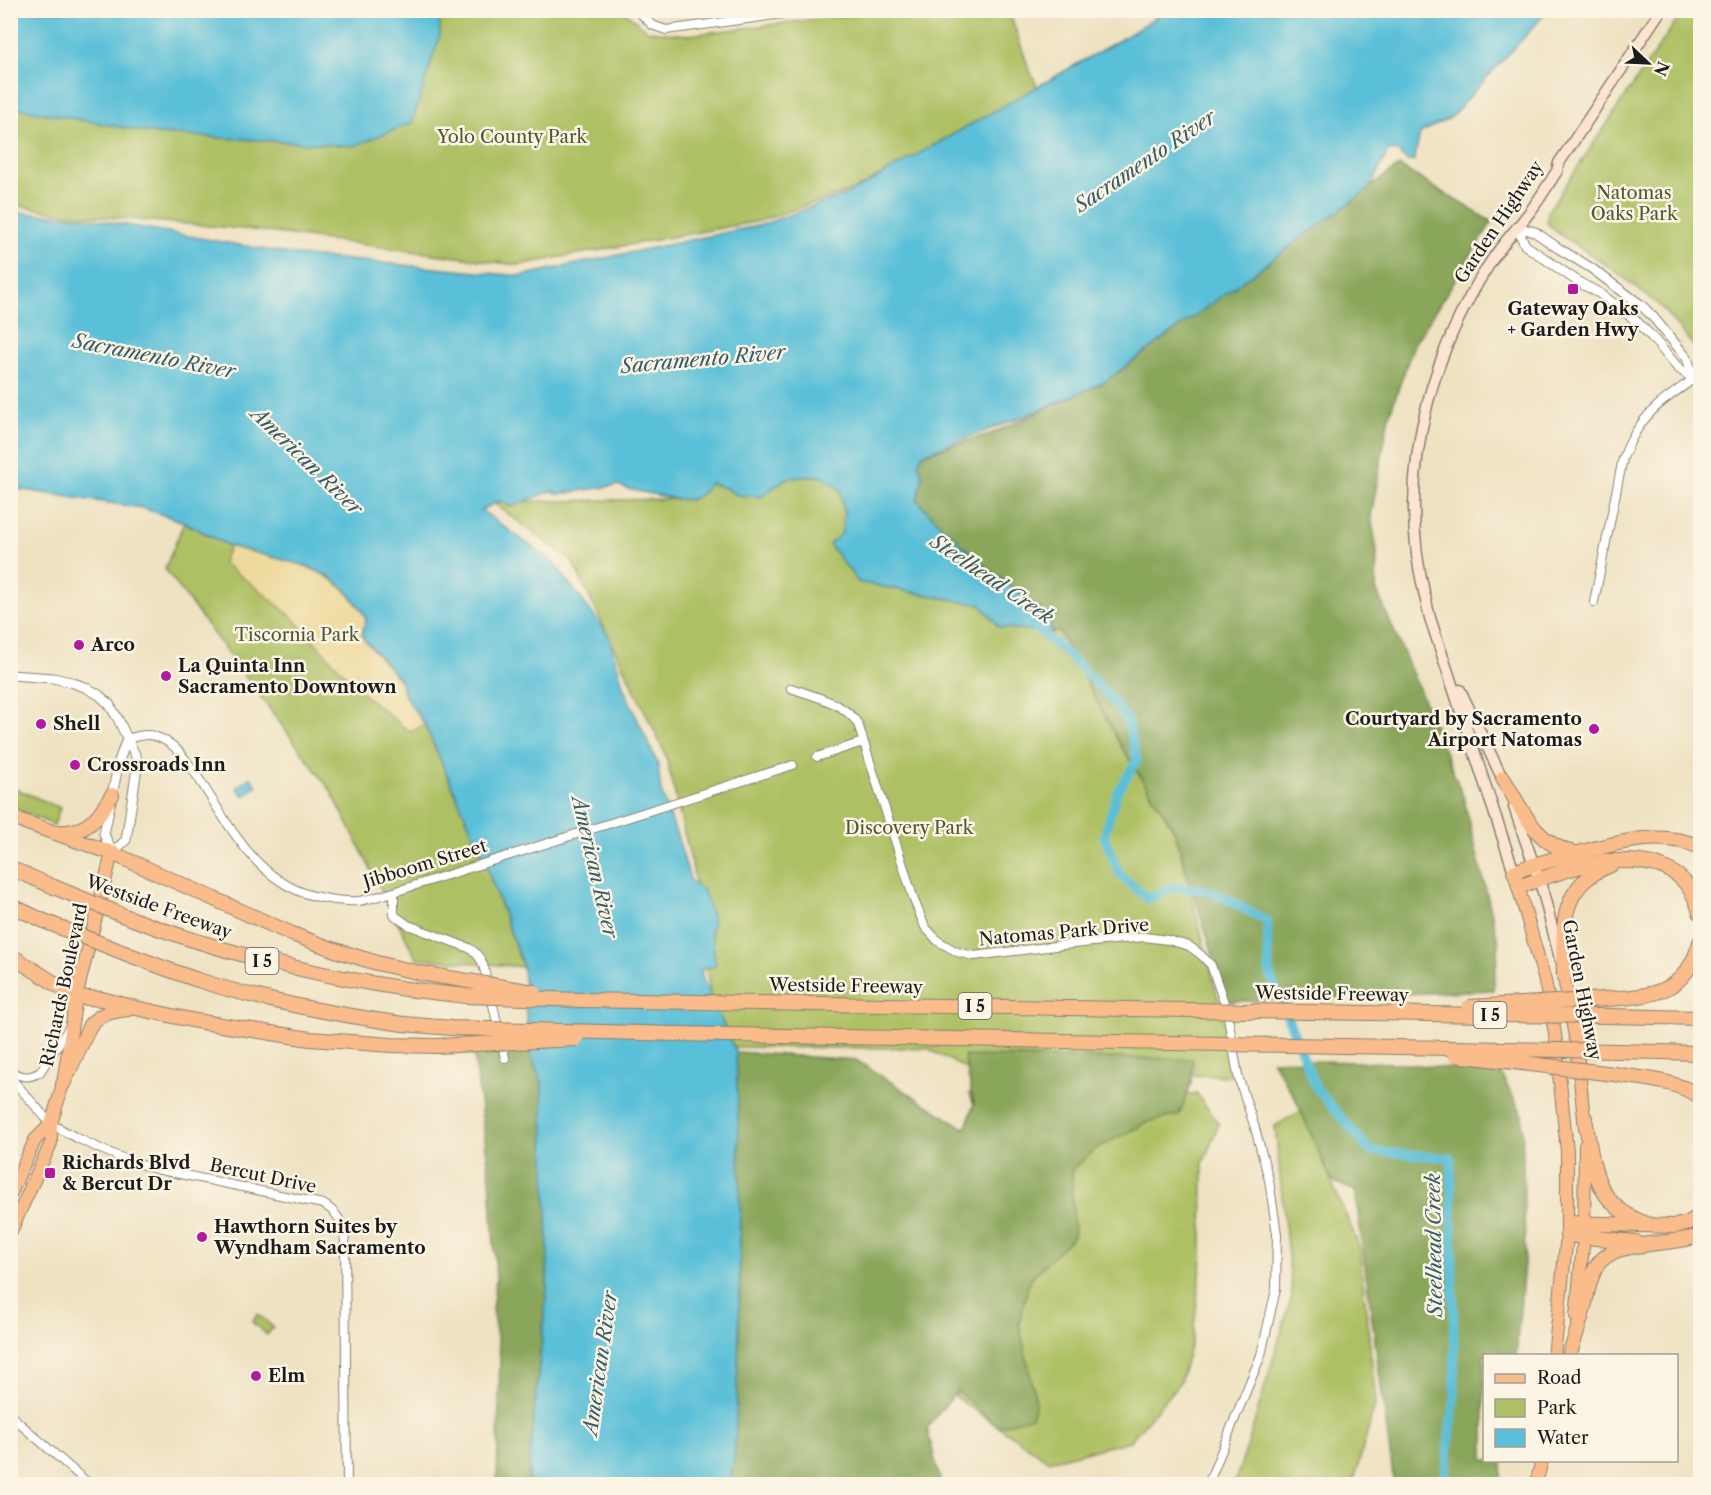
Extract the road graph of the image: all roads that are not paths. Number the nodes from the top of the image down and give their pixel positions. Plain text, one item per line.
1 (637, 10) edge
2 (812, 10) edge
3 (1661, 10) edge
4 (1517, 227) junction
5 (1697, 376) edge
6 (1701, 387) edge
7 (1594, 602) dead end
8 (1442, 652) junction
9 (10, 675) edge
10 (791, 688) dead end
11 (127, 739) junction
12 (863, 742) junction
13 (817, 757) dead end
14 (793, 765) dead end
15 (1503, 778) junction
16 (112, 795) junction
17 (10, 818) edge
18 (44, 830) junction
19 (1701, 847) edge
20 (1577, 853) junction
21 (112, 854) junction
22 (1627, 861) junction
23 (1534, 864) junction
24 (10, 868) edge
25 (1514, 872) junction
26 (1539, 879) junction
27 (1519, 887) junction
28 (394, 892) junction
29 (10, 905) edge
30 (1701, 913) edge
31 (1701, 942) edge
32 (10, 955) edge
33 (1564, 978) junction
34 (76, 997) junction
35 (580, 1000) junction
36 (136, 1008) junction
37 (1371, 1012) junction
38 (1701, 1017) edge
39 (71, 1024) junction
40 (676, 1034) junction
41 (1396, 1046) junction
42 (1701, 1053) edge
43 (506, 1058) dead end
44 (10, 1071) edge
45 (10, 1077) edge
46 (63, 1084) junction
47 (1701, 1097) edge
48 (1585, 1118) junction
49 (51, 1124) junction
50 (10, 1195) edge
51 (1701, 1216) edge
52 (1654, 1226) junction
53 (1567, 1229) junction
54 (1584, 1230) junction
55 (10, 1233) edge
56 (1701, 1236) edge
57 (1650, 1244) junction
58 (1554, 1354) edge
59 (1568, 1354) edge
60 (1569, 1354) edge
61 (10, 1415) edge
62 (1536, 1462) edge
63 (1542, 1462) edge
64 (89, 1485) edge
65 (347, 1485) edge
66 (1208, 1485) edge
67 (1534, 1485) edge

1 - 2 street
3 - 4 main road, Garden Highway
4 - 5 street
4 - 5 street
4 - 8 main road, Garden Highway
5 - 6 street
5 - 7 street
8 - 15 main road, Garden Highway
8 - 25 main road, Garden Highway
9 - 11 street
10 - 12 street, Natomas Park Drive
11 - 16 street, Richards Boulevard
11 - 21 street, Richards Boulevard
11 - 28 street, Jibboom Street
12 - 13 street
12 - 66 street, Natomas Park Drive
14 - 28 street, Jibboom Street
15 - 20 highway
15 - 23 main road, Garden Highway
16 - 18 highway
16 - 21 street, Richards Boulevard
17 - 18 highway
18 - 21 highway
19 - 20 highway
20 - 23 highway
21 - 34 main road, Richards Boulevard
21 - 35 highway, bridge
22 - 26 highway
22 - 30 highway
22 - 33 highway
23 - 25 highway
23 - 26 main road, Garden Highway
24 - 35 highway, Westside Freeway / I 5, bridge
25 - 27 main road, Garden Highway
26 - 27 highway
26 - 33 main road, Garden Highway
27 - 53 main road, Garden Highway
28 - 43 street
29 - 40 highway, I 5, bridge
31 - 37 highway, bridge
32 - 34 highway
33 - 48 main road, Garden Highway
34 - 36 highway
34 - 39 main road, Richards Boulevard
35 - 37 highway, Westside Freeway / I 5, bridge
36 - 40 highway, bridge
36 - 46 highway
37 - 38 highway, Westside Freeway / I 5, bridge
39 - 44 street
39 - 46 main road, Richards Boulevard
40 - 41 highway, I 5, bridge
41 - 42 highway, I 5, bridge
41 - 47 highway, bridge
45 - 49 street, Bercut Drive
46 - 49 main road, Richards Boulevard
48 - 52 highway
48 - 54 main road, Garden Highway
49 - 50 main road, Richards Boulevard
49 - 55 main road, Richards Boulevard
49 - 65 street, Bercut Drive
51 - 52 highway
52 - 54 highway
53 - 54 highway
53 - 58 main road, Garden Highway
54 - 57 highway
54 - 59 main road, Garden Highway
56 - 57 highway
57 - 60 highway
61 - 64 street
62 - 67 main road
63 - 67 main road

